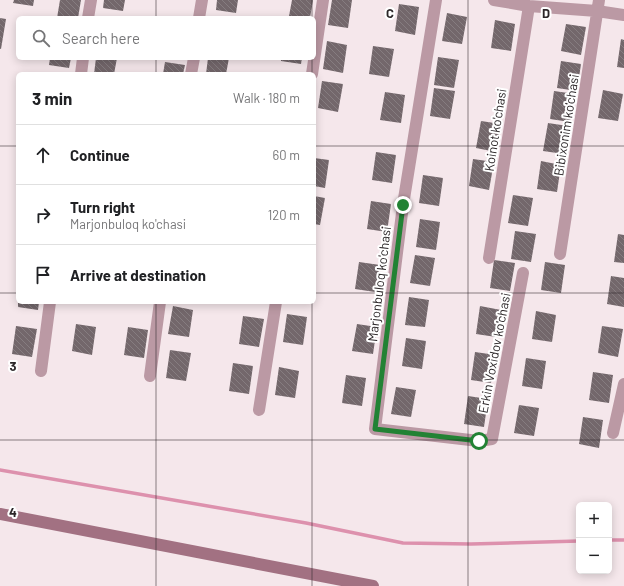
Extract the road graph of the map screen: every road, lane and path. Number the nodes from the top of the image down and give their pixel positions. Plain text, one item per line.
1 (91, 0) edge
2 (202, 0) edge
3 (323, 0) edge
4 (436, 0) edge
5 (494, 0) edge
6 (529, 6) junction
7 (598, 6) edge
8 (624, 15) edge
9 (88, 16) edge
10 (199, 16) edge
11 (316, 47) edge
12 (83, 60) edge
13 (194, 60) edge
14 (314, 60) edge
15 (81, 72) edge
16 (191, 72) edge
17 (312, 72) edge
18 (560, 254) dead end
19 (489, 258) dead end
20 (523, 273) dead end
21 (50, 304) edge
22 (160, 304) edge
23 (276, 304) edge
24 (41, 371) dead end
25 (150, 376) dead end
26 (624, 384) edge
27 (259, 410) dead end
28 (613, 433) dead end
29 (492, 439) joint
30 (0, 514) edge
31 (373, 586) edge

1 - 9 street
2 - 10 street
3 - 11 street
4 - 29 street, Marjonbuloq ko'chasi
5 - 6 street
6 - 7 street
6 - 19 street, Koinot ko'chasi
7 - 8 street
7 - 18 street, Bibixonim ko'chasi
12 - 15 street
13 - 16 street
14 - 17 street
20 - 29 street, Erkin Voxidov ko'chasi
21 - 24 street
22 - 25 street
23 - 27 street
26 - 28 street
30 - 31 main road

